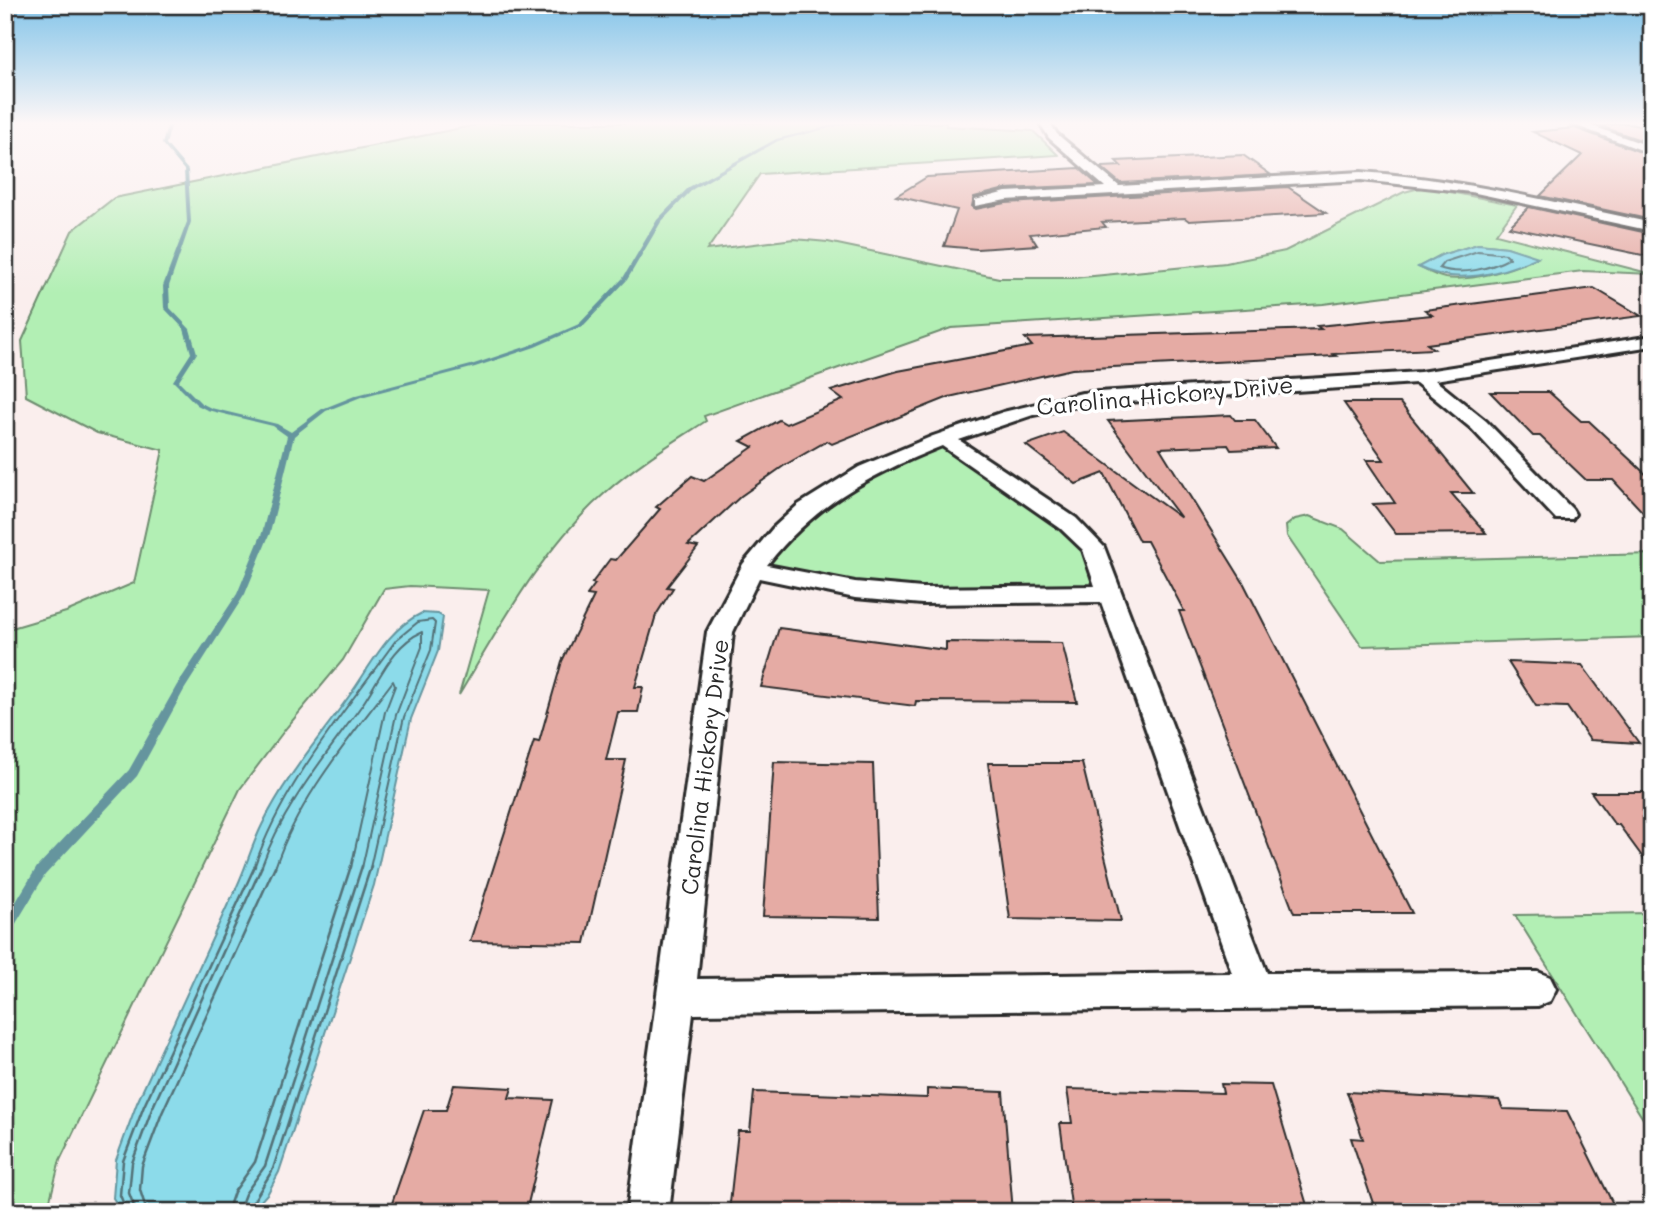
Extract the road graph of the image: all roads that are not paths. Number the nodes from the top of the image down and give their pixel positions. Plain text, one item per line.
1 (1104, 180) edge
2 (1295, 180) edge
3 (1426, 180) edge
4 (1116, 190) junction
5 (980, 203) dead end
6 (1652, 227) edge
7 (1652, 341) edge
8 (1420, 377) junction
9 (944, 439) junction
10 (1564, 514) dead end
11 (751, 569) junction
12 (1111, 594) junction
13 (1538, 989) dead end
14 (1256, 990) junction
15 (677, 997) junction
16 (648, 1212) edge

1 - 4 street
2 - 4 street
3 - 6 street
4 - 5 street
7 - 8 street, Carolina Hickory Drive
8 - 9 street, Carolina Hickory Drive
8 - 10 street
9 - 11 street, Carolina Hickory Drive
9 - 12 street
11 - 12 street
11 - 15 street, Carolina Hickory Drive
12 - 14 street
13 - 14 street
14 - 15 street
15 - 16 street, Carolina Hickory Drive

